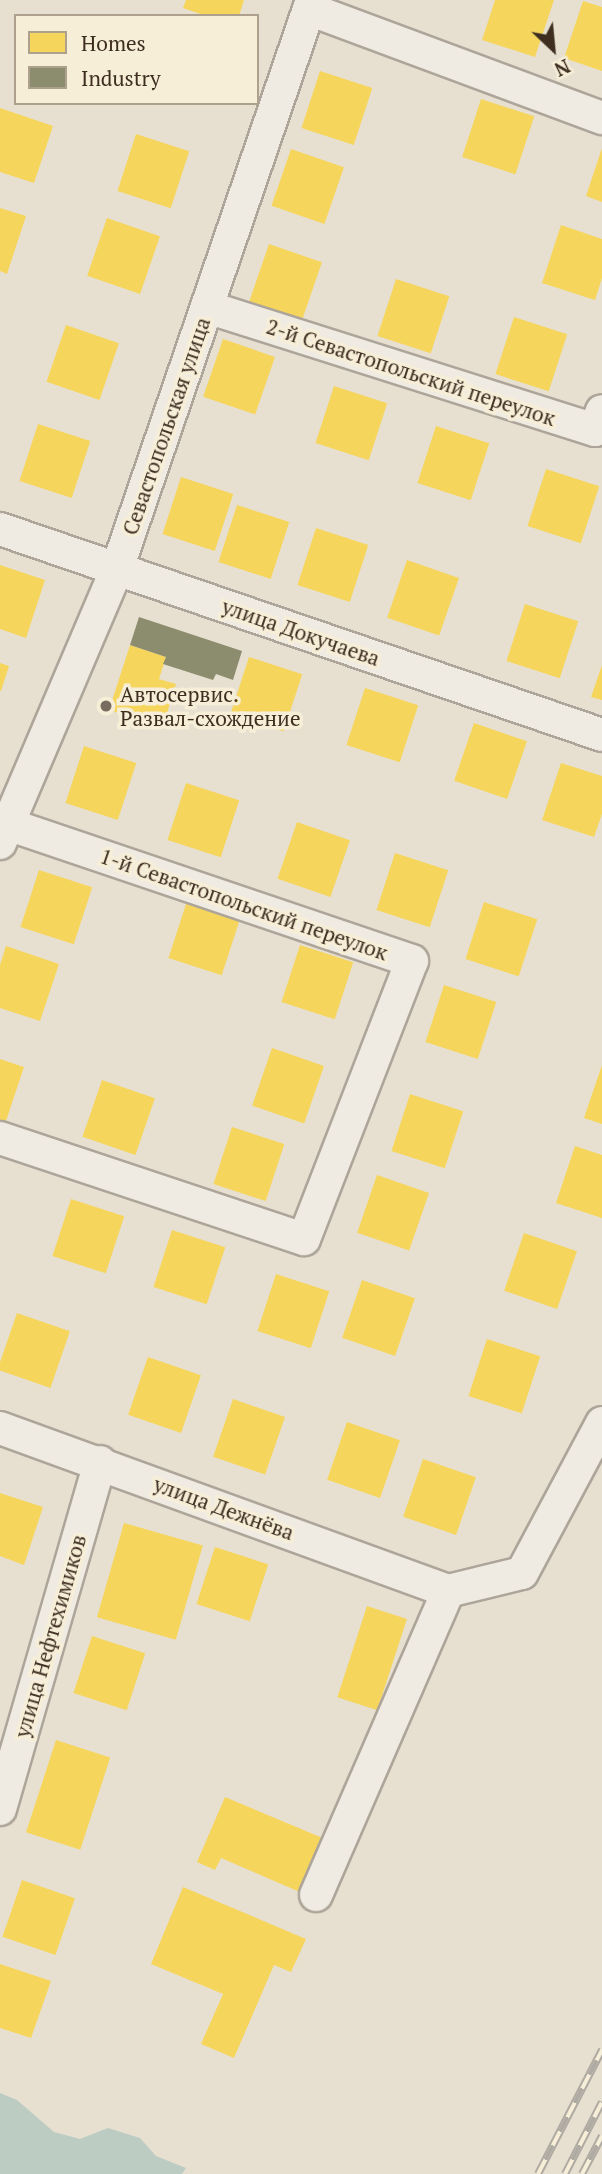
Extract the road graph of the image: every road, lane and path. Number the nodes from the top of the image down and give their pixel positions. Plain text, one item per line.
1 (310, 4) edge
2 (602, 118) edge
3 (207, 307) junction
4 (602, 411) edge
5 (0, 529) edge
6 (117, 569) junction
7 (602, 735) edge
8 (4, 834) edge
9 (0, 1138) edge
10 (602, 1423) edge
11 (0, 1428) edge
12 (100, 1462) junction
13 (448, 1591) junction
14 (0, 1809) edge
15 (316, 1895) dead end

1 - 2 street
1 - 3 street, Севастопольская улица
3 - 4 street, 2-й Севастопольский переулок
3 - 6 street, Севастопольская улица
5 - 6 street, улица Докучаева
6 - 7 street, улица Докучаева
6 - 8 street, Севастопольская улица
8 - 9 street, 1-й Севастопольский переулок
10 - 13 street
11 - 12 street, улица Дежнёва
12 - 13 street, улица Дежнёва
12 - 14 street, улица Нефтехимиков
13 - 15 street

